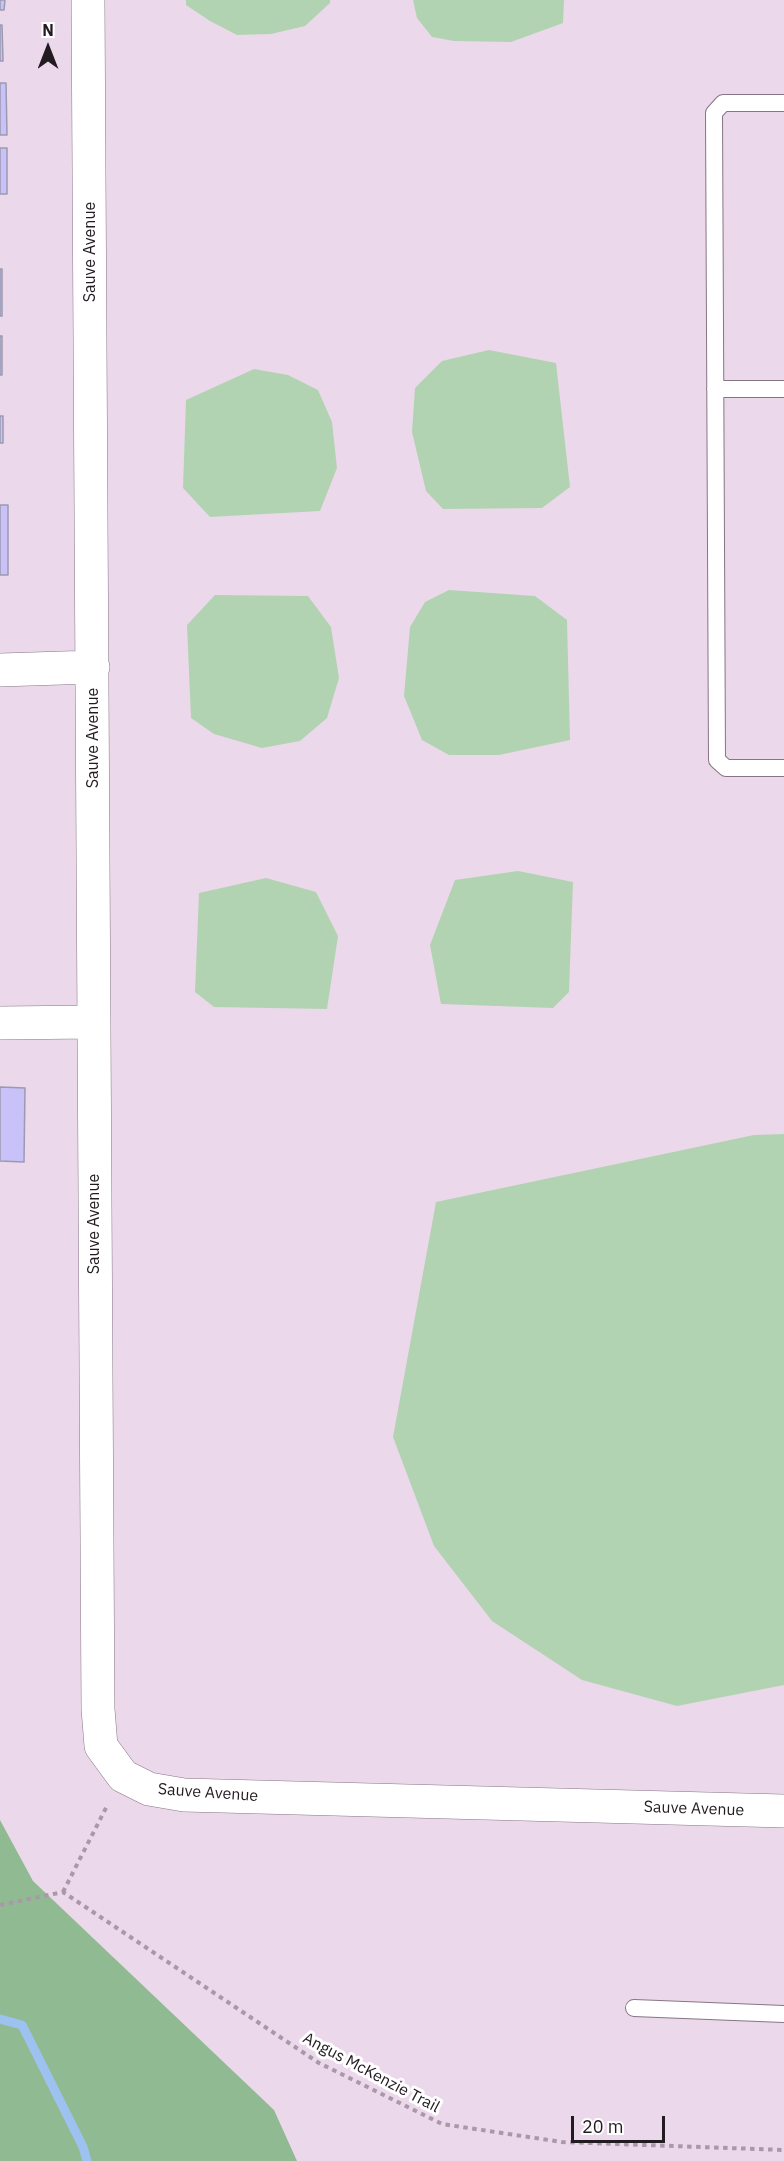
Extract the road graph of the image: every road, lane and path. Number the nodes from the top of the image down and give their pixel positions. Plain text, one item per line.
1 (88, 0) edge
2 (784, 103) edge
3 (715, 389) junction
4 (784, 389) edge
5 (93, 667) junction
6 (0, 670) edge
7 (784, 768) edge
8 (93, 1022) junction
9 (0, 1023) edge
10 (123, 1776) junction
11 (784, 1811) edge
12 (63, 1892) junction
13 (0, 1905) edge
14 (634, 2008) dead end
15 (784, 2014) edge
16 (784, 2150) edge

1 - 5 street, Sauve Avenue
2 - 3 lane
3 - 4 lane
3 - 7 lane
5 - 6 street
5 - 8 street, Sauve Avenue
8 - 9 street
8 - 10 street, Sauve Avenue
10 - 11 street, Sauve Avenue
10 - 12 path
12 - 13 path
12 - 16 path, Angus McKenzie Trail
14 - 15 lane

